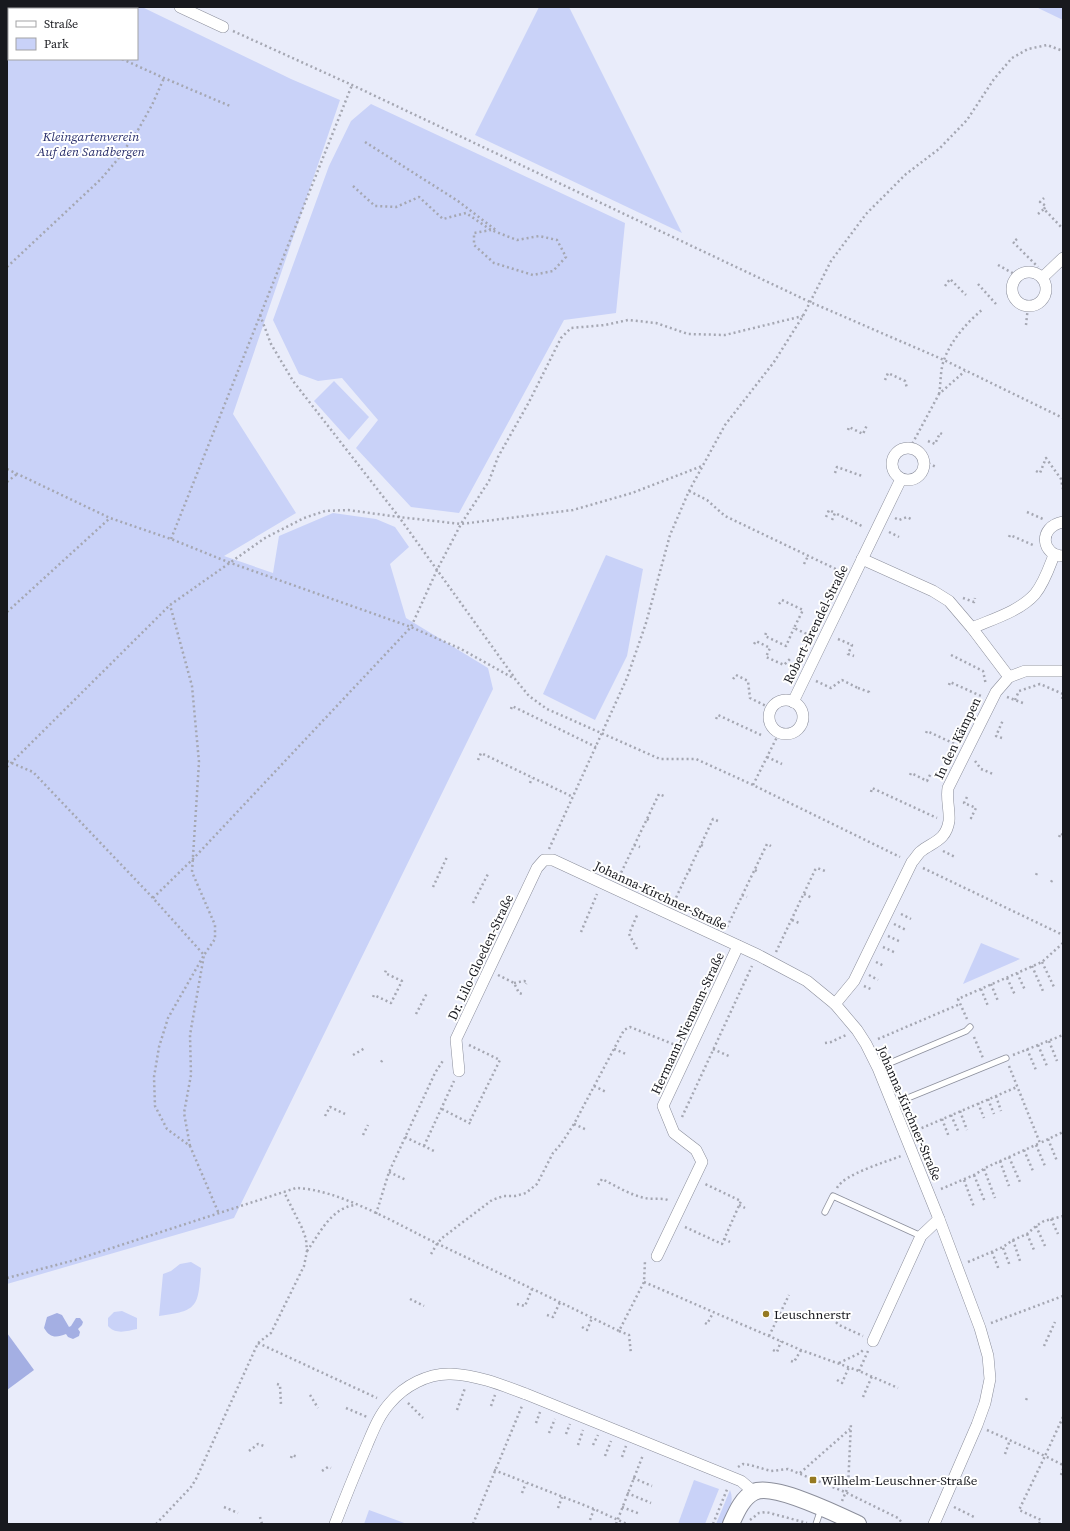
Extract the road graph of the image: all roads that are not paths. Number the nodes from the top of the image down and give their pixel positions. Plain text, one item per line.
1 (180, 7) edge
2 (223, 27) road end
3 (1063, 258) edge
4 (1044, 276) junction
5 (901, 479) junction
6 (1063, 522) edge
7 (1059, 555) edge
8 (862, 559) junction
9 (972, 628) junction
10 (1063, 671) edge
11 (1009, 677) junction
12 (793, 702) junction
13 (544, 860) joint
14 (738, 946) junction
15 (836, 1004) junction
16 (970, 1027) dead end
17 (1006, 1058) road end
18 (878, 1068) junction
19 (459, 1071) road end
20 (893, 1104) junction
21 (826, 1212) dead end
22 (939, 1219) junction
23 (921, 1236) junction
24 (657, 1256) dead end
25 (873, 1341) road end
26 (754, 1492) junction
27 (821, 1508) junction
28 (335, 1524) edge
29 (731, 1524) edge
30 (816, 1524) edge
31 (858, 1524) edge
32 (934, 1524) edge

1 - 2 street
3 - 4 street
4 - 4 street
5 - 5 street
5 - 8 street, Robert-Brendel-Straße
6 - 7 street
7 - 9 street
8 - 9 street, Robert-Brendel-Straße
8 - 12 street, Robert-Brendel-Straße
9 - 11 street, Robert-Brendel-Straße
10 - 11 street
11 - 15 street, In den Kämpen
12 - 12 street, Robert-Brendel-Straße
13 - 14 street, Johanna-Kirchner-Straße
13 - 19 street, Dr. Lilo-Gloeden-Straße
14 - 15 street, Johanna-Kirchner-Straße
14 - 24 street, Hermann-Niemann-Straße
15 - 18 street, Johanna-Kirchner-Straße
16 - 18 lane
17 - 20 lane
18 - 20 street, Johanna-Kirchner-Straße
20 - 22 street, Johanna-Kirchner-Straße
21 - 23 lane
22 - 23 street
22 - 32 street, Johanna-Kirchner-Straße
23 - 25 street
26 - 27 street
26 - 28 street
26 - 29 street
27 - 30 lane
27 - 31 street

